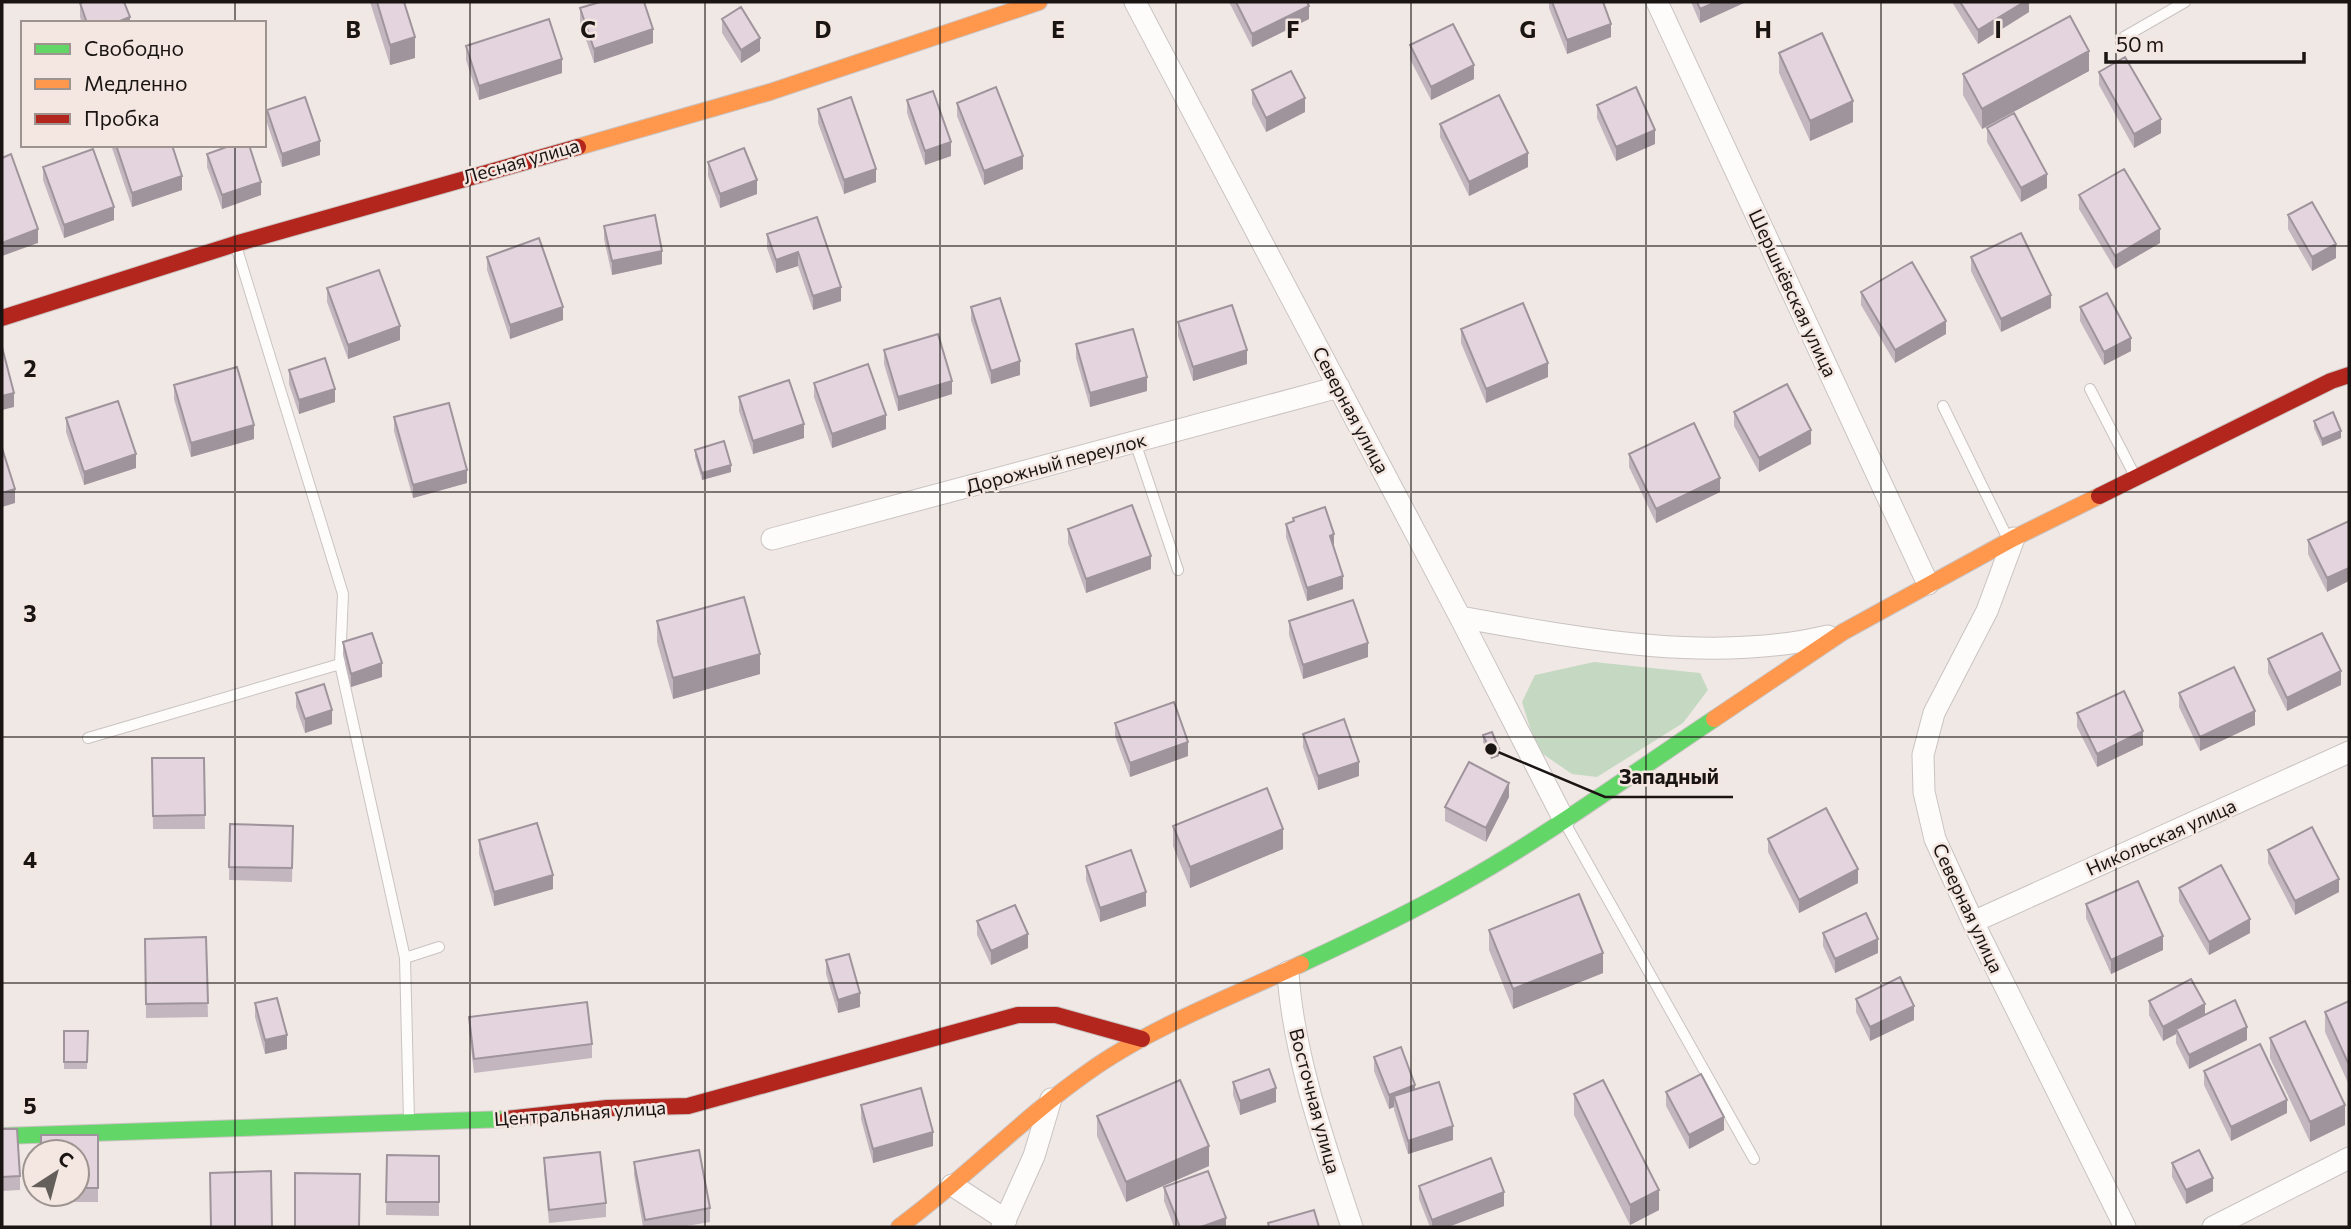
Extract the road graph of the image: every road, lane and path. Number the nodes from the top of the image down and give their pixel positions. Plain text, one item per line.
1 (1039, 2) edge
2 (1135, 2) edge
3 (1657, 2) edge
4 (2185, 2) edge
5 (2124, 37) dead end
6 (235, 244) junction
7 (2, 318) edge
8 (2349, 375) edge
9 (1339, 387) junction
10 (2090, 388) dead end
11 (1943, 406) dead end
12 (1135, 442) junction
13 (2136, 477) junction
14 (772, 539) dead end
15 (2011, 539) junction
16 (1178, 569) dead end
17 (1928, 584) junction
18 (1460, 617) junction
19 (1843, 632) junction
20 (340, 664) junction
21 (88, 738) dead end
22 (2349, 752) edge
23 (1563, 820) junction
24 (1973, 922) junction
25 (439, 947) dead end
26 (405, 958) junction
27 (1288, 972) junction
28 (1142, 1039) junction
29 (1051, 1099) junction
30 (409, 1123) junction
31 (2, 1136) edge
32 (2349, 1158) edge
33 (1754, 1159) dead end
34 (952, 1185) junction
35 (1004, 1223) edge
36 (899, 1227) edge
37 (1352, 1227) edge
38 (2125, 1227) edge
39 (2213, 1227) edge

1 - 6 street, Лесная улица
2 - 9 street, Северная улица
3 - 17 street, Шершнёвская улица
4 - 5 lane
6 - 7 street, Лесная улица
6 - 20 lane
8 - 13 street
9 - 12 street, Дорожный переулок
9 - 18 street, Северная улица
10 - 13 lane
11 - 15 lane
12 - 14 street, Дорожный переулок
12 - 16 lane
13 - 15 street
15 - 17 street
15 - 24 street, Северная улица
17 - 19 street
18 - 19 street
18 - 23 street, Северная улица
19 - 23 street
20 - 21 lane
20 - 26 lane
22 - 24 street, Никольская улица
23 - 27 street
23 - 33 lane
24 - 38 street, Северная улица
25 - 26 lane
26 - 30 lane
27 - 28 street
27 - 37 street, Восточная улица
28 - 29 street
28 - 30 street, Центральная улица
29 - 34 street
29 - 35 street
30 - 31 street, Центральная улица
32 - 39 street
34 - 35 street
34 - 36 street

